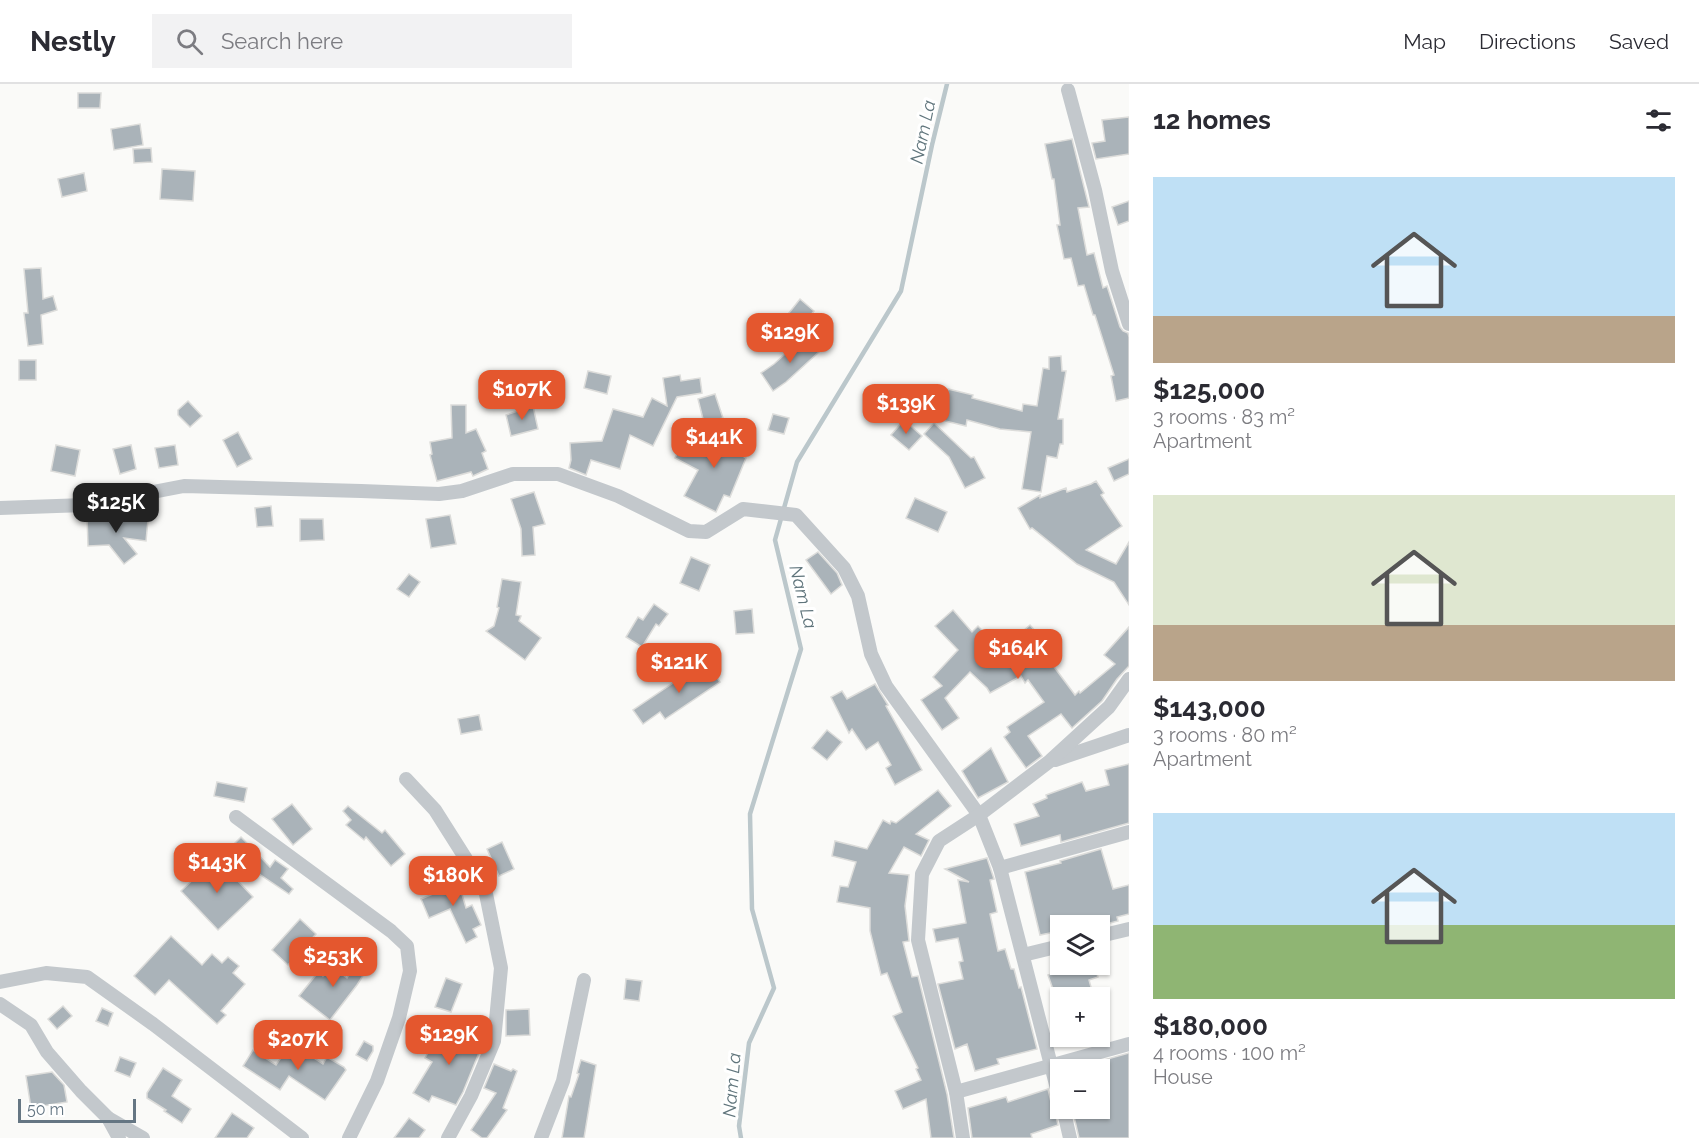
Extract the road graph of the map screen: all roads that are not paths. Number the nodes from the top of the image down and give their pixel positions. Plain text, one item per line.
1 (1068, 90) dead end
2 (1129, 324) edge
3 (0, 508) edge
4 (1129, 679) edge
5 (1129, 735) edge
6 (1050, 761) junction
7 (406, 779) dead end
8 (979, 815) junction
9 (236, 817) dead end
10 (1129, 832) edge
11 (1000, 868) junction
12 (1129, 929) edge
13 (1110, 934) edge
14 (1050, 948) edge
15 (1023, 955) junction
16 (584, 980) dead end
17 (0, 982) edge
18 (0, 1004) edge
19 (1129, 1044) edge
20 (1050, 1059) edge
21 (1074, 1059) edge
22 (1050, 1066) edge
23 (956, 1092) junction
24 (108, 1118) junction
25 (1066, 1119) edge
26 (119, 1138) edge
27 (143, 1138) edge
28 (303, 1138) edge
29 (349, 1138) edge
30 (448, 1138) edge
31 (541, 1138) edge
32 (963, 1138) edge
33 (1070, 1138) edge

1 - 2 street
3 - 8 street
4 - 6 street
5 - 6 street
6 - 8 street
7 - 30 street
8 - 11 street
8 - 23 street
9 - 29 street
10 - 11 street
11 - 15 street
12 - 13 street
14 - 15 street
15 - 20 street
16 - 31 street
17 - 28 street
18 - 24 street
19 - 21 street
22 - 23 street
23 - 32 street
24 - 26 street
24 - 27 street
25 - 33 street

